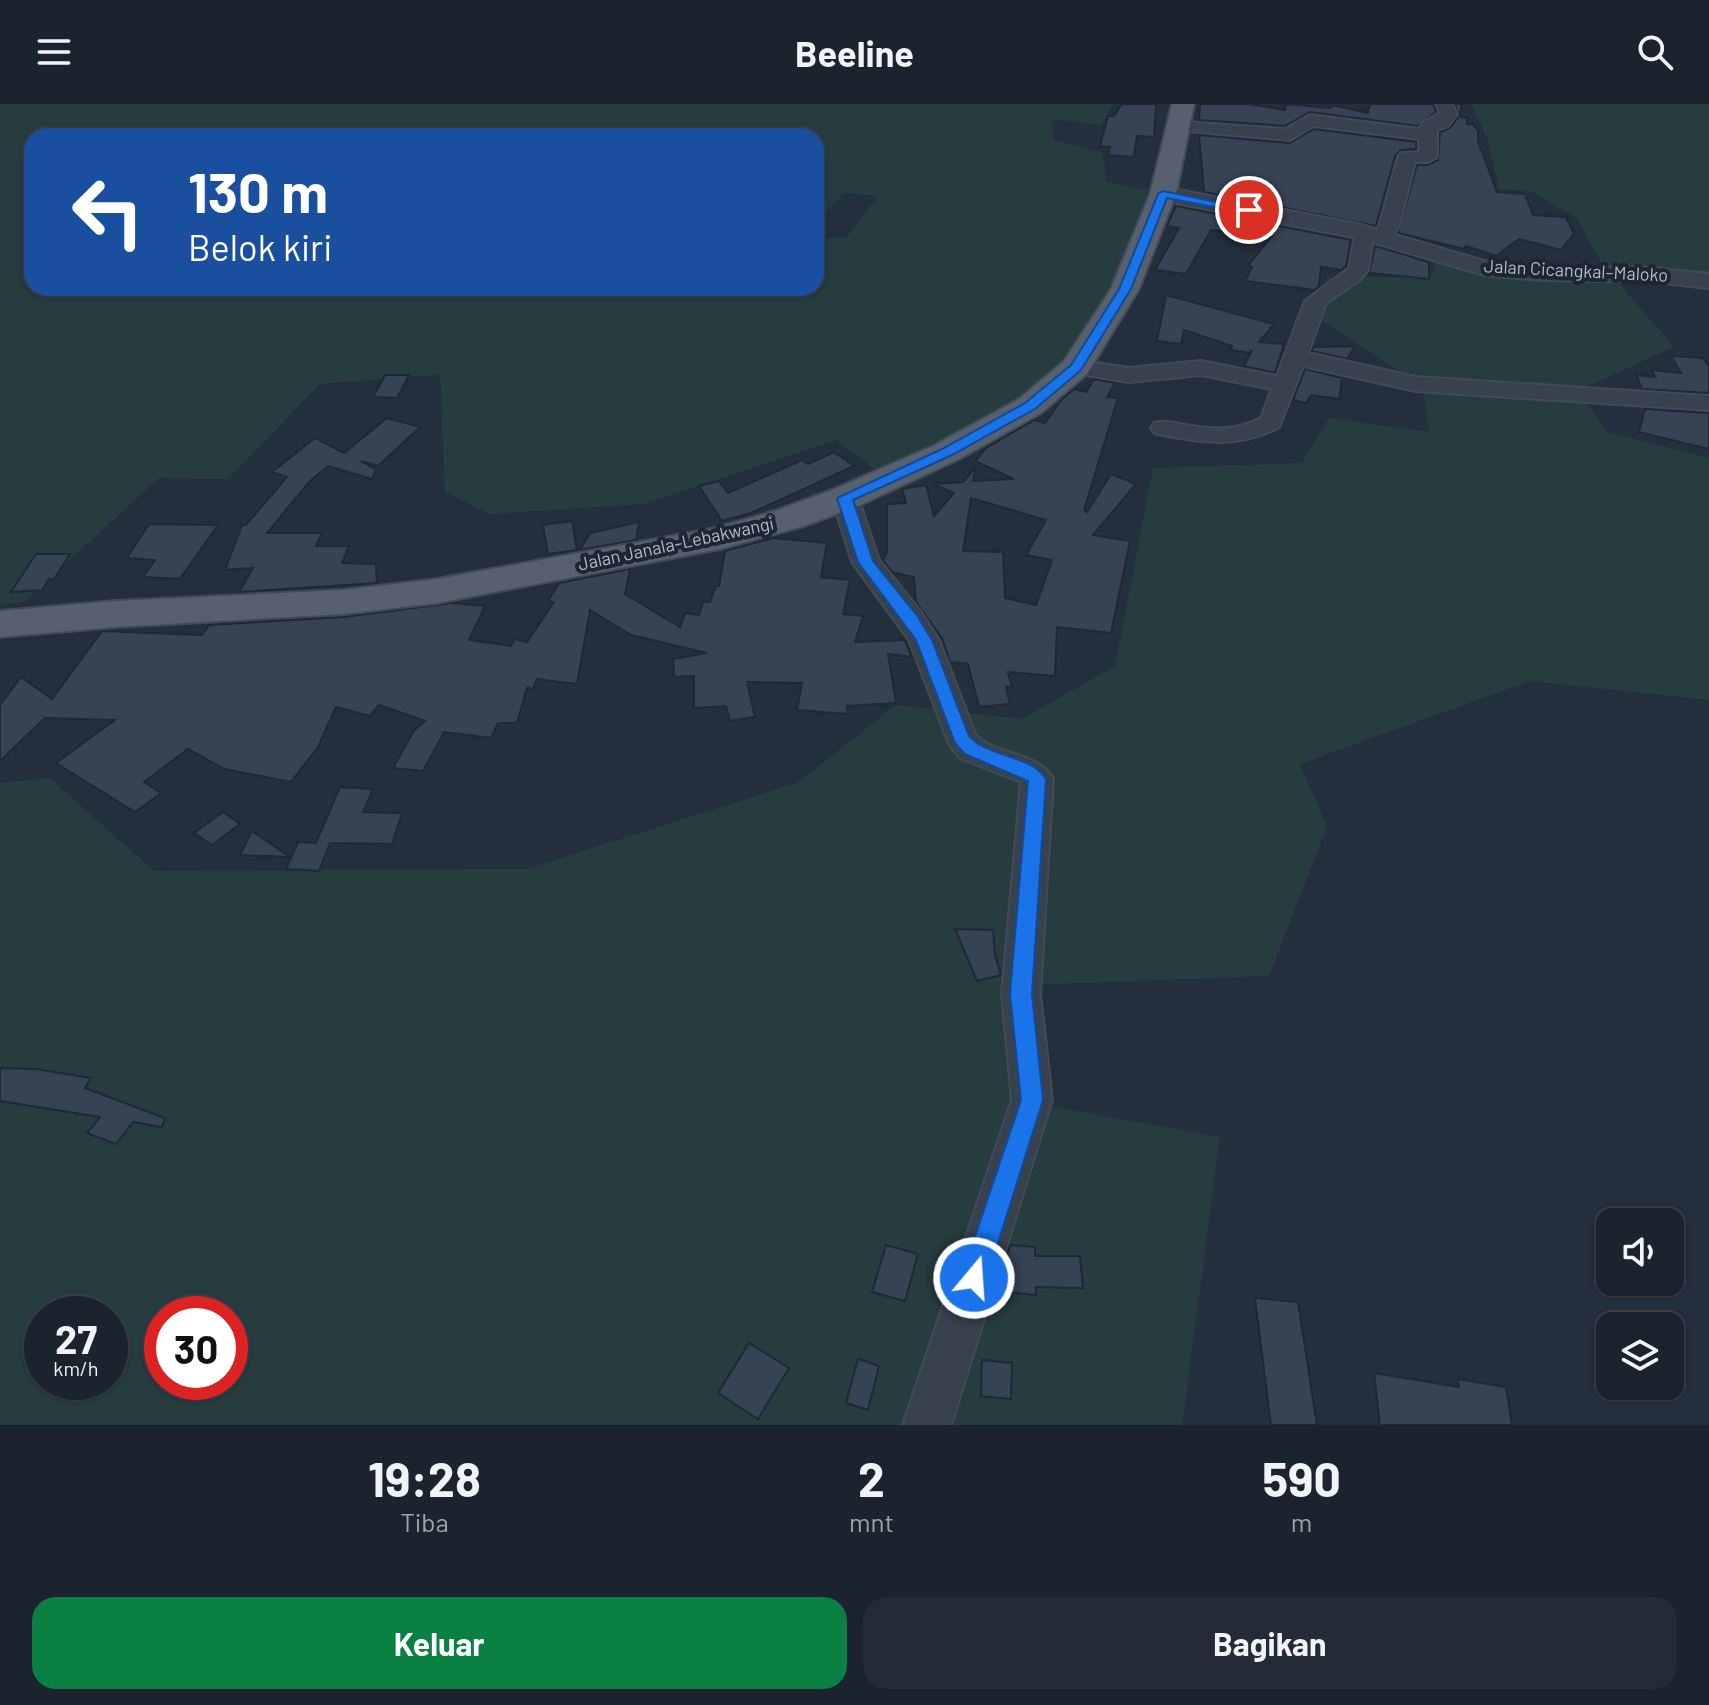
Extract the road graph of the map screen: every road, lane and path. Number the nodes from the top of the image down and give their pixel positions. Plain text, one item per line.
1 (1444, 104) edge
2 (1180, 114) edge
3 (1428, 135) junction
4 (1163, 194) junction
5 (1373, 235) junction
6 (1709, 281) edge
7 (1294, 357) junction
8 (1076, 367) junction
9 (1286, 385) junction
10 (1709, 403) edge
11 (1163, 428) dead end
12 (845, 498) junction
13 (0, 624) edge
14 (927, 1425) edge

1 - 3 street
2 - 3 street
2 - 4 main road, Jalan Janala–Lebakwangi
3 - 5 street
4 - 5 street, Jalan Cicangkal–Maloko
4 - 8 main road, Jalan Janala–Lebakwangi
5 - 6 street, Jalan Cicangkal–Maloko
5 - 7 street
7 - 9 street
7 - 10 street
8 - 9 street
8 - 12 main road, Jalan Janala–Lebakwangi
9 - 11 street
12 - 13 main road, Jalan Janala–Lebakwangi
12 - 14 street

